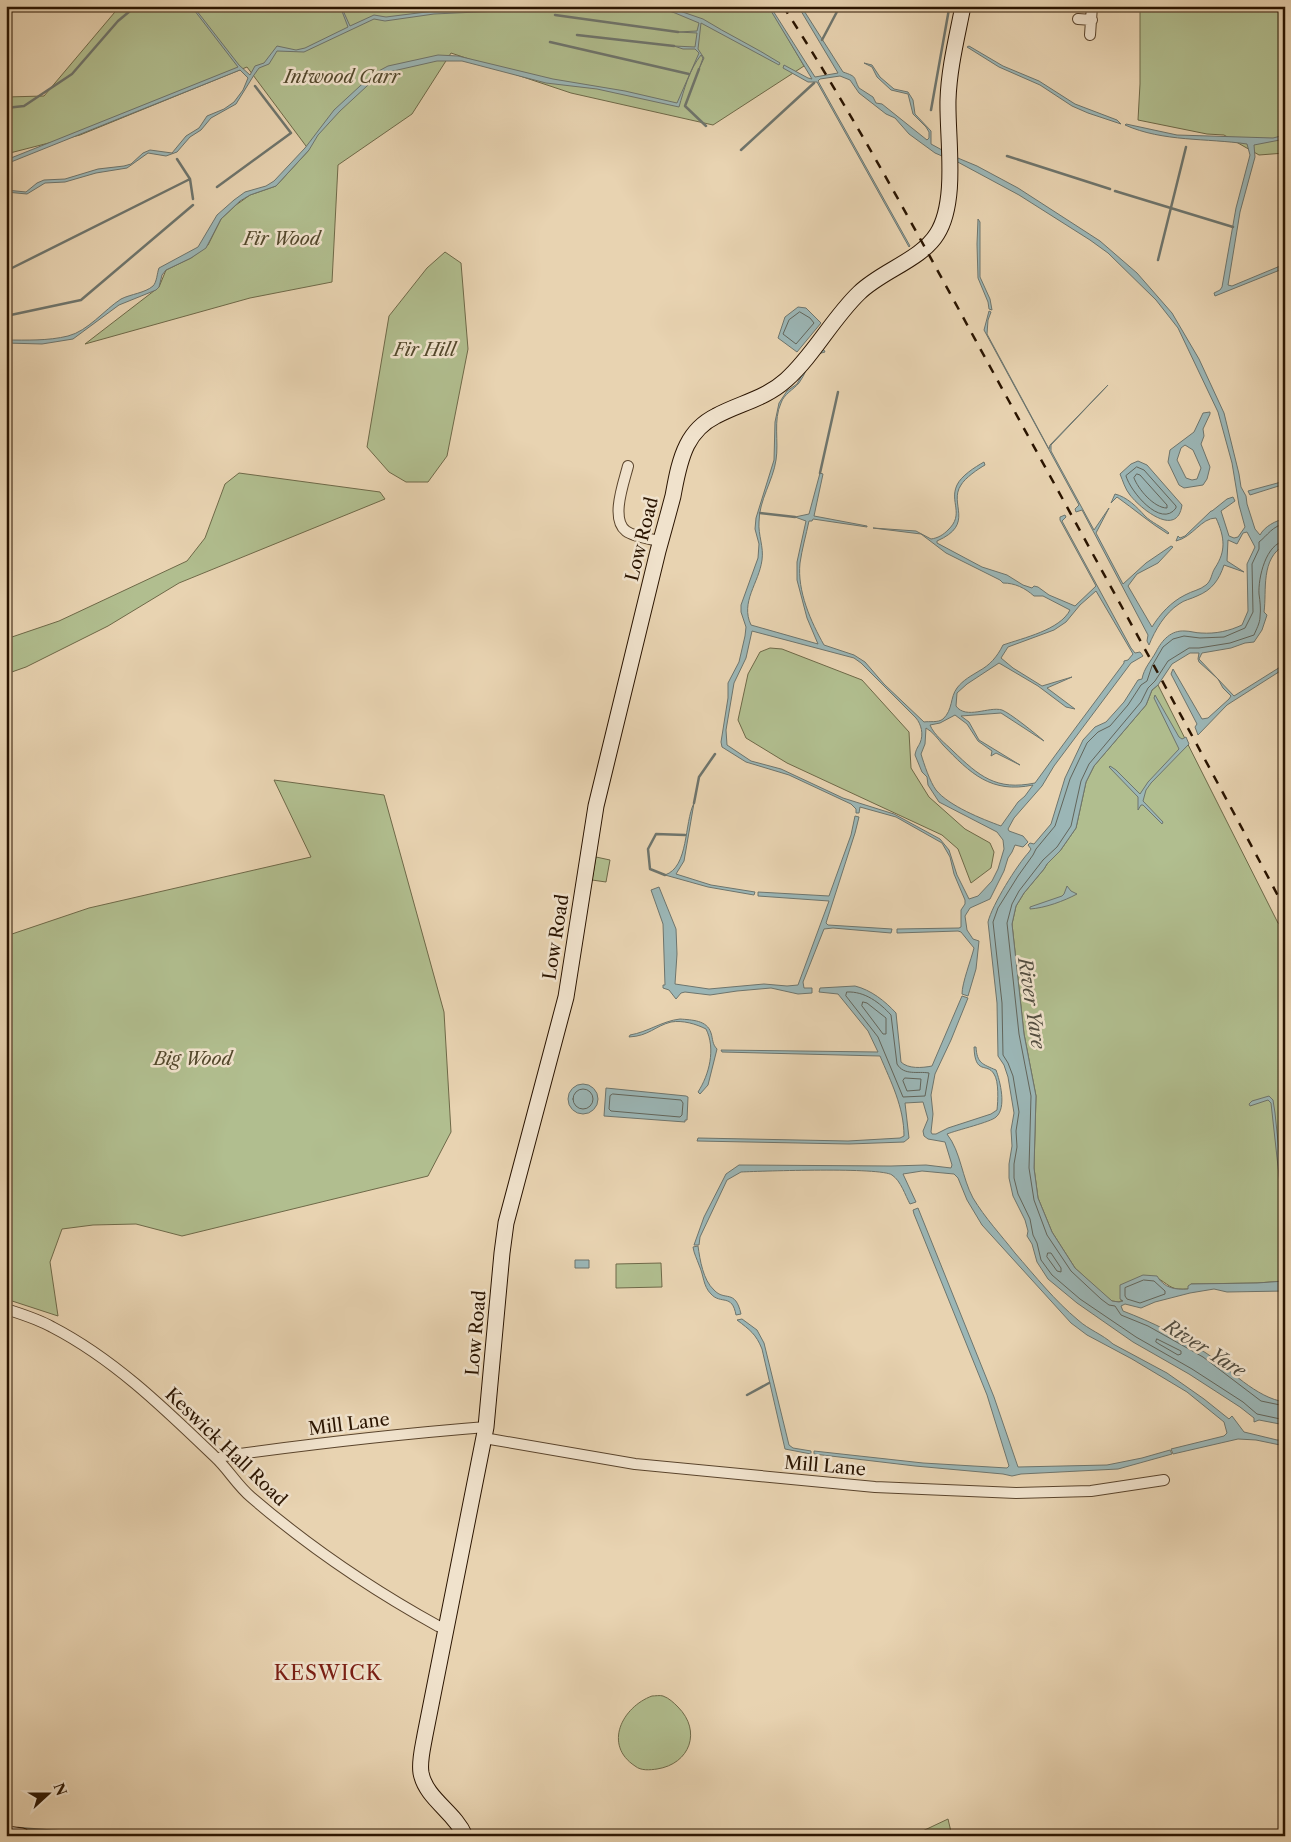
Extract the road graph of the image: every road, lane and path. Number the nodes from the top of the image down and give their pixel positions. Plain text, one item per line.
1 (963, 6) edge
2 (1092, 6) edge
3 (1078, 19) dead end
4 (1092, 20) junction
5 (1090, 36) dead end
6 (628, 466) dead end
7 (660, 542) junction
8 (6, 1309) edge
9 (485, 1433) junction
10 (217, 1459) junction
11 (1164, 1480) dead end
12 (447, 1628) junction
13 (6, 1834) edge
14 (22, 1836) edge
15 (465, 1836) edge

1 - 7 street, Low Road
2 - 4 street
3 - 4 street
4 - 5 street
6 - 7 street
7 - 9 street, Low Road
8 - 10 street, Keswick Hall Road
9 - 10 street, Mill Lane
9 - 11 street, Mill Lane
9 - 12 street, Low Road
10 - 12 street, Keswick Hall Road
12 - 15 street, Low Road
13 - 14 street

